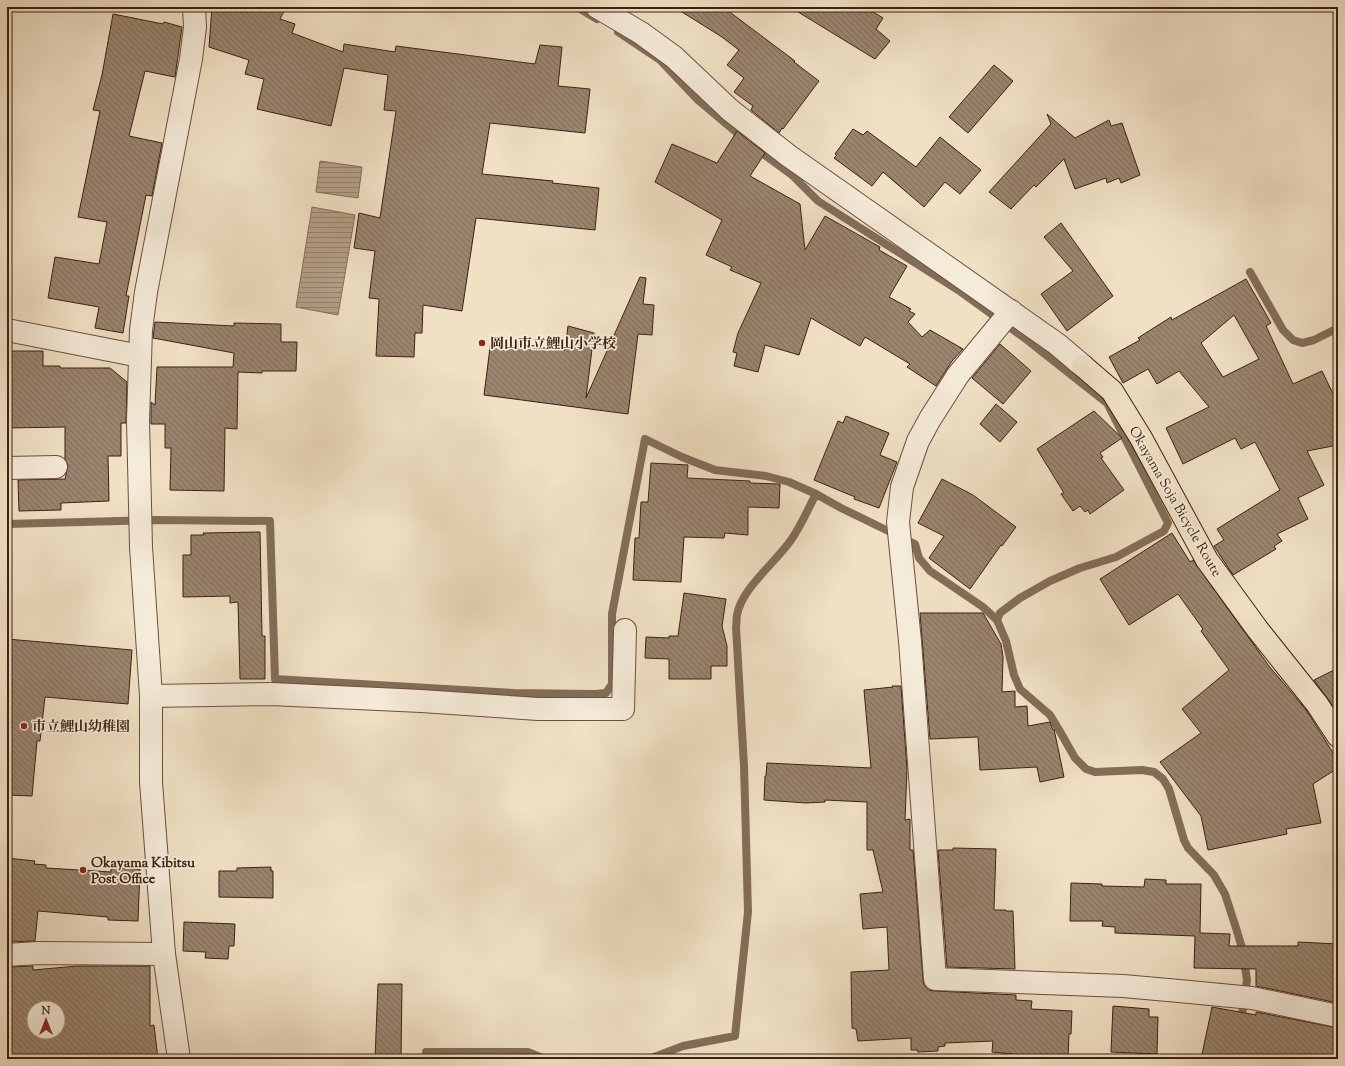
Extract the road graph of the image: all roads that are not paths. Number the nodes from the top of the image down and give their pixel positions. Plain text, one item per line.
1 (194, 7) edge
2 (597, 7) edge
3 (1011, 312) junction
4 (7, 330) edge
5 (140, 356) junction
6 (1083, 366) joint
7 (56, 467) dead end
8 (7, 468) edge
9 (625, 630) dead end
10 (151, 696) junction
11 (1338, 736) edge
12 (164, 954) junction
13 (7, 955) edge
14 (1338, 1016) edge
15 (179, 1059) edge

1 - 5 street
2 - 3 street
3 - 6 street
3 - 14 street
4 - 5 street
5 - 10 street
6 - 11 main road, Okayama Soja Bicycle Route
7 - 8 street
9 - 10 street
10 - 12 street
12 - 13 street
12 - 15 street

